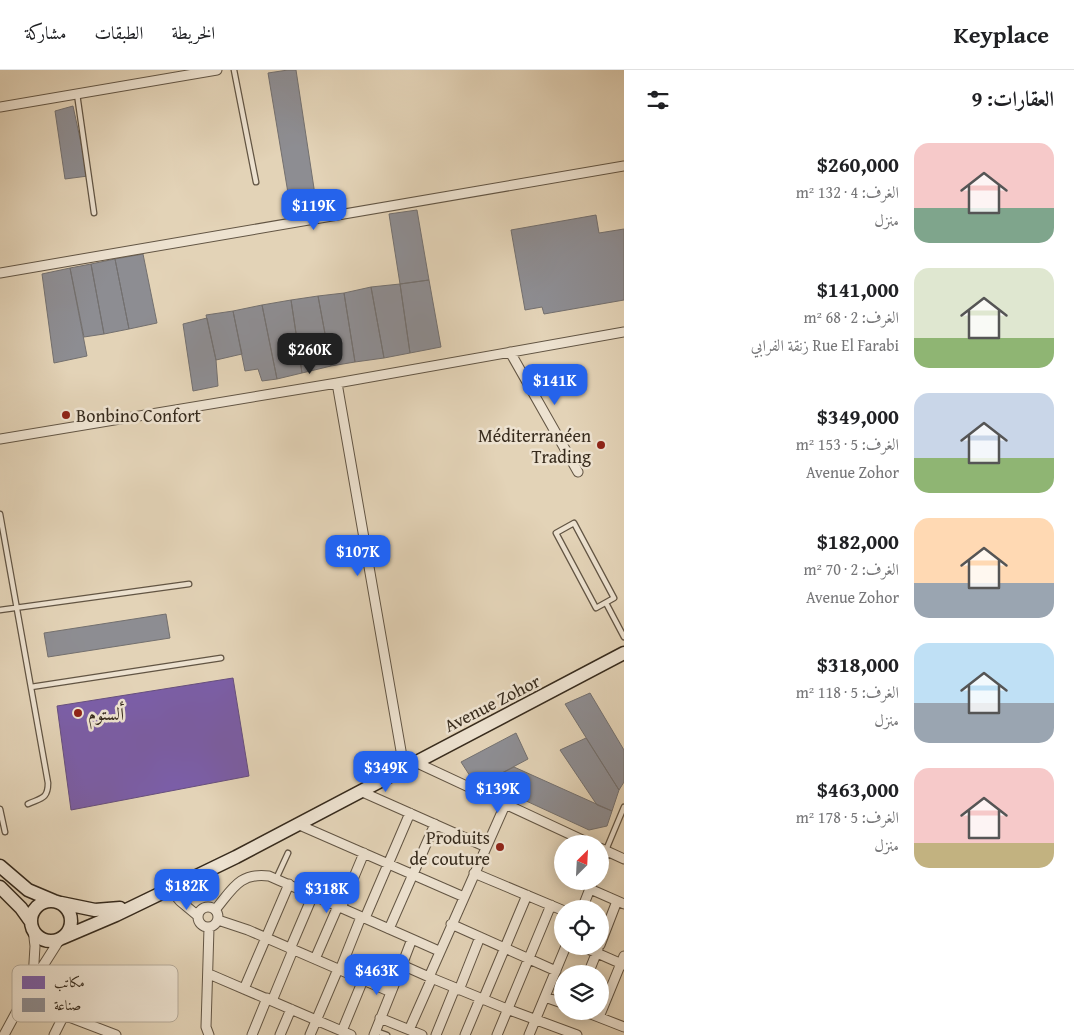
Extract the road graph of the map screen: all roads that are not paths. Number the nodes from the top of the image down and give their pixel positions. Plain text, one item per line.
1 (217, 70) edge
2 (234, 70) edge
3 (77, 94) junction
4 (0, 107) edge
5 (624, 166) edge
6 (256, 182) dead end
7 (94, 213) dead end
8 (0, 273) edge
9 (624, 332) edge
10 (510, 352) junction
11 (336, 383) junction
12 (0, 439) edge
13 (578, 472) dead end
14 (0, 514) edge
15 (189, 584) dead end
16 (606, 603) junction
17 (16, 607) junction
18 (0, 610) edge
19 (624, 637) edge
20 (624, 653) edge
21 (220, 658) dead end
22 (31, 686) junction
23 (409, 765) junction
24 (360, 791) junction
25 (28, 804) dead end
26 (505, 804) junction
27 (624, 807) edge
28 (0, 809) edge
29 (410, 813) junction
30 (297, 824) junction
31 (435, 824) junction
32 (5, 832) dead end
33 (572, 835) edge
34 (609, 837) edge
35 (486, 847) junction
36 (609, 852) edge
37 (288, 853) dead end
38 (364, 853) junction
39 (624, 859) edge
40 (389, 864) junction
41 (0, 866) edge
42 (474, 873) junction
43 (413, 874) junction
44 (276, 879) junction
45 (289, 884) junction
46 (0, 887) edge
47 (170, 889) junction
48 (601, 890) edge
49 (313, 895) junction
50 (527, 895) junction
51 (464, 897) junction
52 (621, 902) edge
53 (59, 903) junction
54 (135, 905) junction
55 (551, 906) junction
56 (339, 907) junction
57 (554, 907) edge
58 (215, 910) junction
59 (198, 916) junction
60 (363, 917) junction
61 (218, 920) junction
62 (451, 924) junction
63 (32, 926) junction
64 (609, 927) edge
65 (209, 928) junction
66 (389, 929) junction
67 (480, 937) junction
68 (266, 938) junction
69 (61, 939) junction
70 (412, 939) junction
71 (505, 948) junction
72 (292, 949) junction
73 (439, 950) junction
74 (609, 953) edge
75 (315, 959) junction
76 (529, 959) junction
77 (623, 961) edge
78 (34, 965) edge
79 (44, 965) edge
80 (402, 965) junction
81 (339, 969) junction
82 (554, 970) edge
83 (209, 974) junction
84 (554, 976) edge
85 (430, 977) junction
86 (363, 980) junction
87 (244, 989) junction
88 (457, 989) junction
89 (391, 992) junction
90 (609, 994) edge
91 (545, 997) junction
92 (481, 999) junction
93 (270, 1000) junction
94 (554, 1001) edge
95 (291, 1009) junction
96 (507, 1009) junction
97 (380, 1018) junction
98 (316, 1019) junction
99 (12, 1020) edge
100 (535, 1020) junction
101 (607, 1020) edge
102 (60, 1022) edge
103 (82, 1022) edge
104 (624, 1026) edge
105 (409, 1030) junction
106 (345, 1033) edge
107 (375, 1033) edge
108 (564, 1033) edge
109 (4, 1035) edge
110 (54, 1035) edge
111 (116, 1035) edge
112 (209, 1035) edge
113 (252, 1035) edge
114 (280, 1035) edge
115 (310, 1035) edge
116 (386, 1035) edge
117 (422, 1035) edge
118 (436, 1035) edge
119 (465, 1035) edge
120 (496, 1035) edge
121 (529, 1035) edge
122 (577, 1035) edge

1 - 3 street
2 - 6 lane
3 - 4 street
3 - 7 lane
5 - 8 street
9 - 10 street
10 - 11 street
10 - 13 street
11 - 12 street
11 - 23 street
14 - 17 lane
15 - 17 lane
16 - 16 lane
16 - 19 lane
17 - 18 lane
17 - 22 lane
20 - 23 main road, Avenue Zohor
21 - 22 lane
22 - 25 lane
23 - 24 main road, Avenue Zohor
23 - 26 street
24 - 29 street
24 - 30 main road, Avenue Zohor
26 - 33 street
26 - 35 street
27 - 34 lane
28 - 32 lane
29 - 31 street
29 - 40 street
30 - 38 street
30 - 47 main road, Avenue Zohor
31 - 35 street
31 - 43 street
35 - 42 street
36 - 39 street
37 - 44 lane
38 - 40 street
38 - 56 street
40 - 43 street
40 - 60 street
41 - 53 main road, Avenue Zohor
42 - 50 street
42 - 51 street
43 - 51 street
43 - 66 street
44 - 45 street
44 - 58 street
45 - 49 street
45 - 68 street
46 - 63 main road
47 - 54 main road, Avenue Zohor
47 - 59 street
48 - 52 street
49 - 56 street
49 - 72 street
50 - 55 street
50 - 71 street
51 - 62 street
52 - 64 street
53 - 54 main road, Avenue Zohor
53 - 63 main road
53 - 69 main road
54 - 69 main road, Avenue Zohor
55 - 57 street
55 - 76 street
56 - 60 street
56 - 75 street
58 - 59 street
58 - 61 street
59 - 65 street
60 - 66 street
60 - 81 street
61 - 65 street
61 - 68 street
62 - 67 street
62 - 73 street
63 - 69 main road
63 - 78 street
65 - 83 street
66 - 70 street
67 - 71 street
67 - 88 street
68 - 72 street
68 - 87 street
69 - 79 street
70 - 73 street
70 - 80 street
71 - 76 street
71 - 92 street
72 - 75 street
72 - 93 street
73 - 85 street
74 - 77 street
75 - 81 street
76 - 82 street
76 - 96 street
77 - 90 street
80 - 85 street
80 - 89 street
81 - 86 street
81 - 98 street
83 - 87 street
83 - 112 street
84 - 91 street
85 - 88 street
85 - 105 street
86 - 89 street
86 - 106 street
87 - 93 street
88 - 92 street
88 - 118 street
89 - 97 street
91 - 94 street
91 - 100 street
92 - 96 street
92 - 119 street
93 - 95 street
93 - 113 street
95 - 98 street
95 - 114 street
96 - 100 street
96 - 120 street
97 - 105 street
97 - 107 street
98 - 106 street
98 - 115 street
99 - 109 street
100 - 108 street
100 - 121 street
101 - 104 street
102 - 110 street
103 - 111 street
105 - 117 street
107 - 116 lane
108 - 122 street

